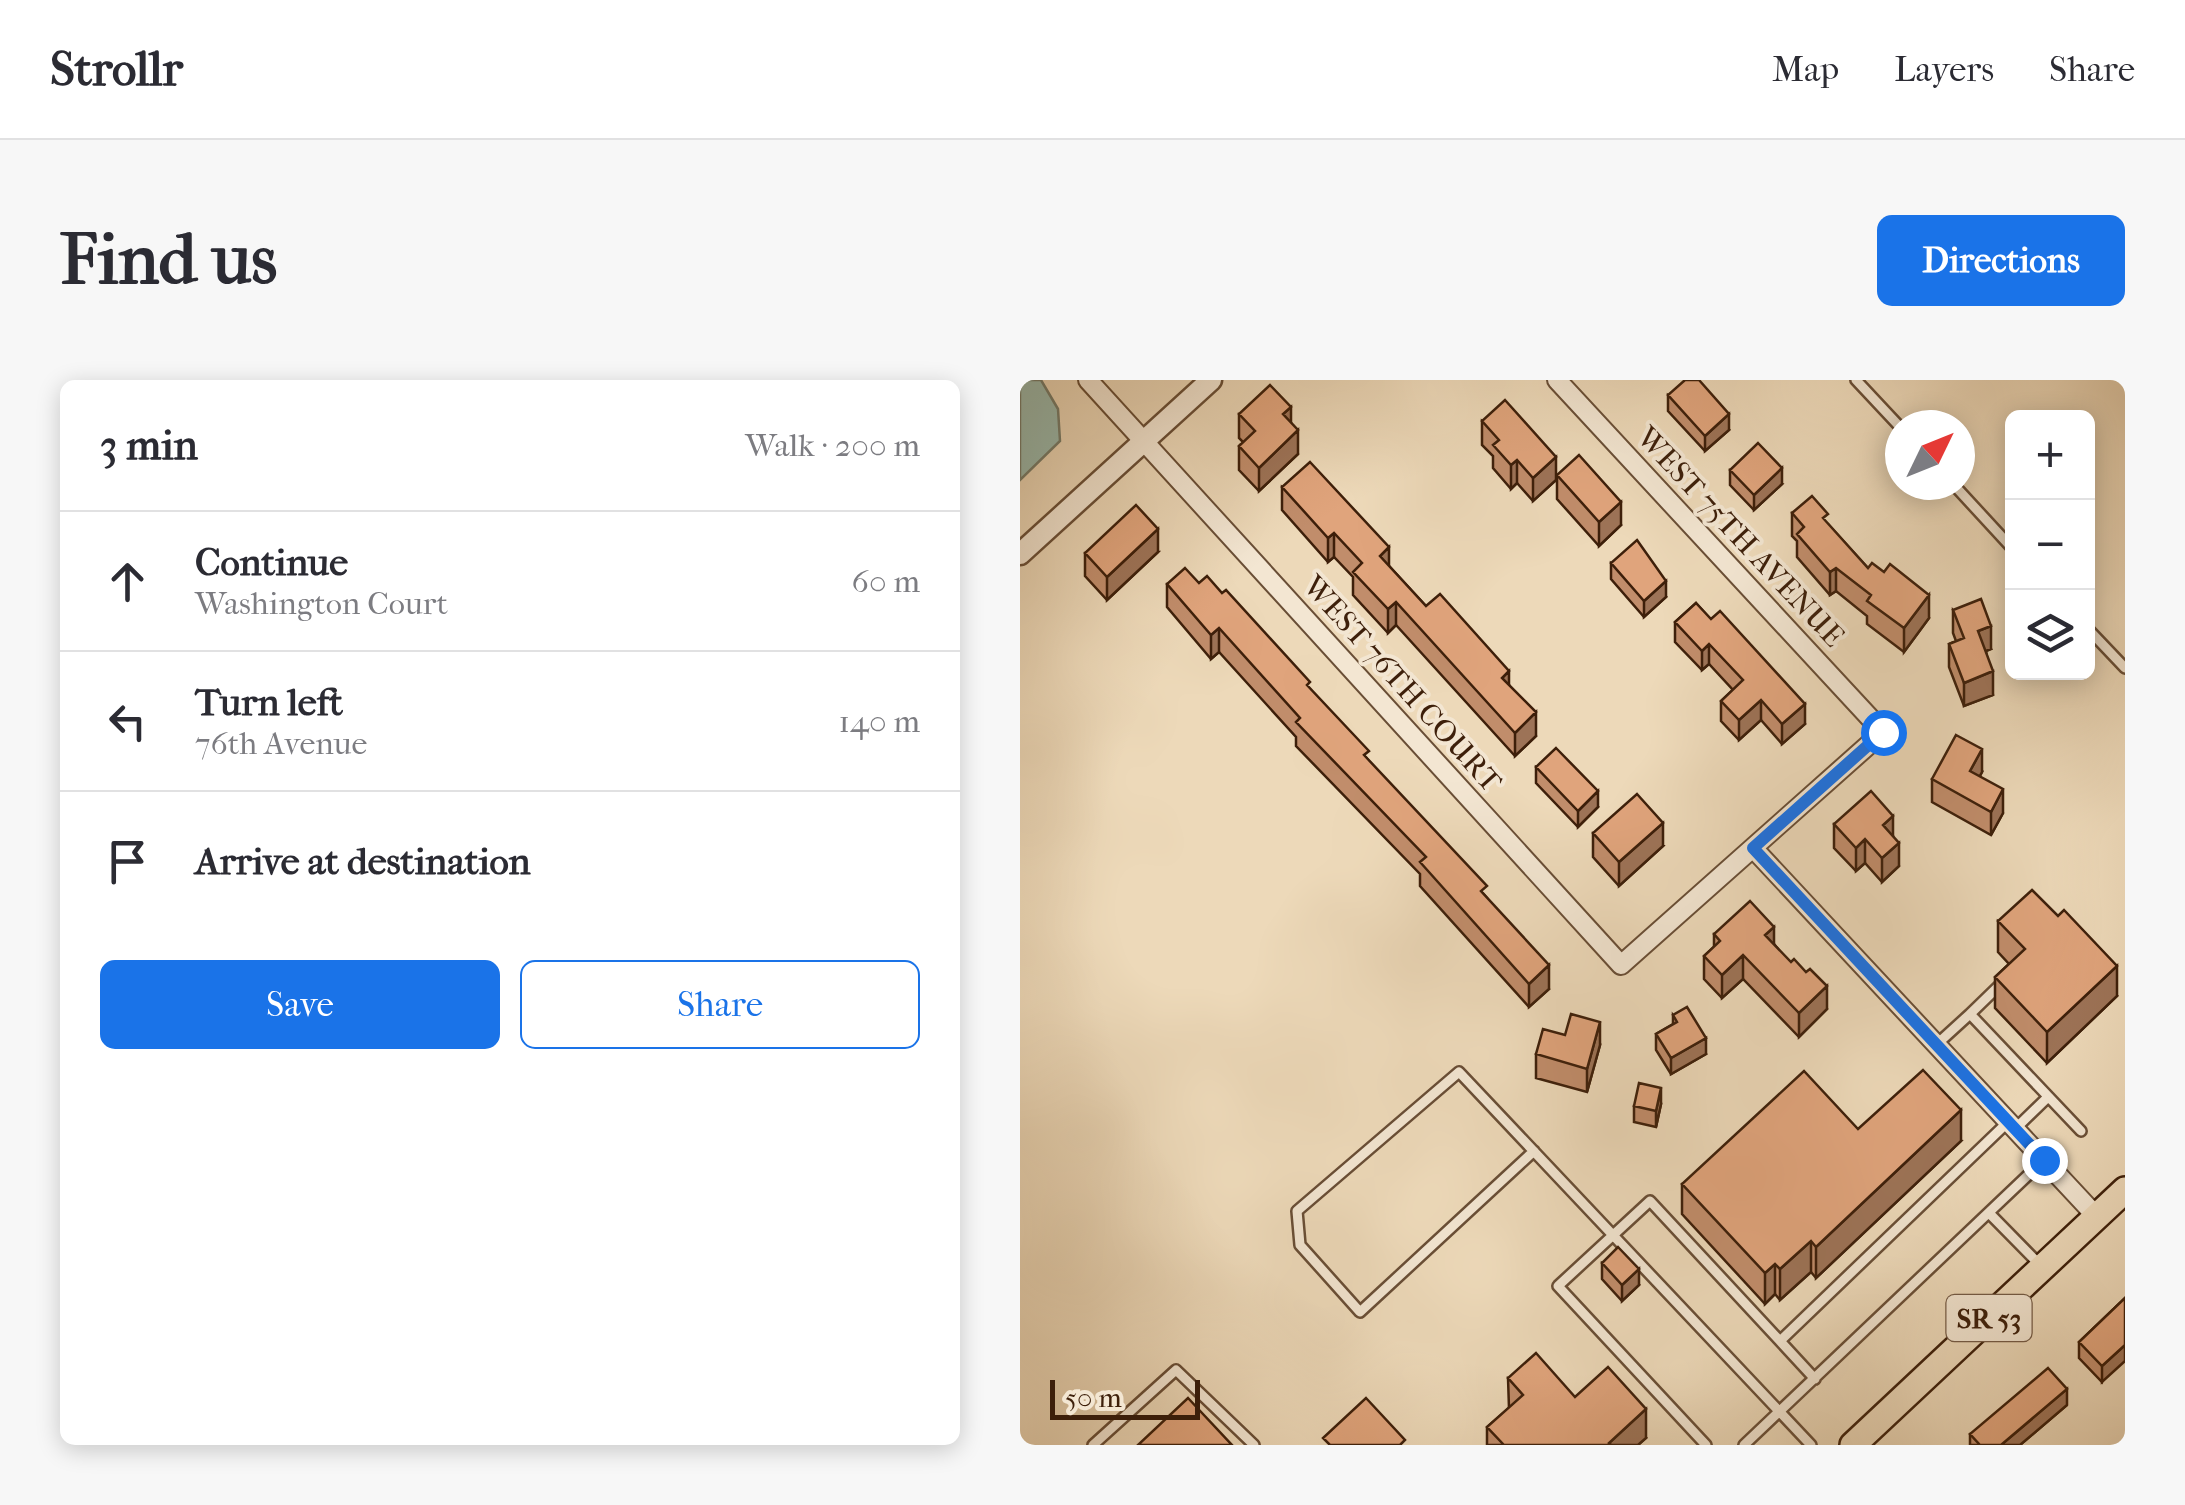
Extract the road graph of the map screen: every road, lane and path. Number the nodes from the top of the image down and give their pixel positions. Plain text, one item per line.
1 (1088, 380) edge
2 (1211, 380) edge
3 (1557, 380) edge
4 (1856, 380) edge
5 (1885, 411) edge
6 (1142, 439) junction
7 (1968, 500) edge
8 (2005, 540) edge
9 (1020, 554) edge
10 (2095, 636) edge
11 (2125, 668) edge
12 (1753, 848) junction
13 (2011, 974) edge
14 (1970, 1014) junction
15 (1936, 1045) junction
16 (2048, 1097) junction
17 (2012, 1126) junction
18 (2081, 1131) dead end
19 (1534, 1152) junction
20 (2044, 1160) junction
21 (2125, 1190) edge
22 (1989, 1213) junction
23 (2097, 1217) junction
24 (1612, 1235) junction
25 (2042, 1268) junction
26 (1780, 1341) junction
27 (1816, 1379) junction
28 (1780, 1412) junction
29 (1093, 1445) edge
30 (1254, 1445) edge
31 (1706, 1445) edge
32 (1744, 1445) edge
33 (1811, 1445) edge
34 (1853, 1445) edge

1 - 6 street, WEST 76TH COURT
2 - 6 street
3 - 12 street, WEST 75TH AVENUE
4 - 5 lane
6 - 9 street
6 - 12 street, WEST 76TH COURT
7 - 8 lane
10 - 11 lane
12 - 15 street
13 - 14 lane
14 - 15 lane
14 - 16 lane
15 - 17 street
16 - 17 lane
16 - 18 lane
17 - 20 street
17 - 26 lane
19 - 19 lane
19 - 24 lane
20 - 22 lane
20 - 23 street
21 - 23 main road, SR 53
22 - 25 lane
22 - 27 lane
23 - 25 main road, SR 53
24 - 26 lane
24 - 28 lane
24 - 31 lane
25 - 34 main road, SR 53
26 - 27 lane
27 - 28 lane
28 - 32 lane
28 - 33 lane
29 - 30 lane

